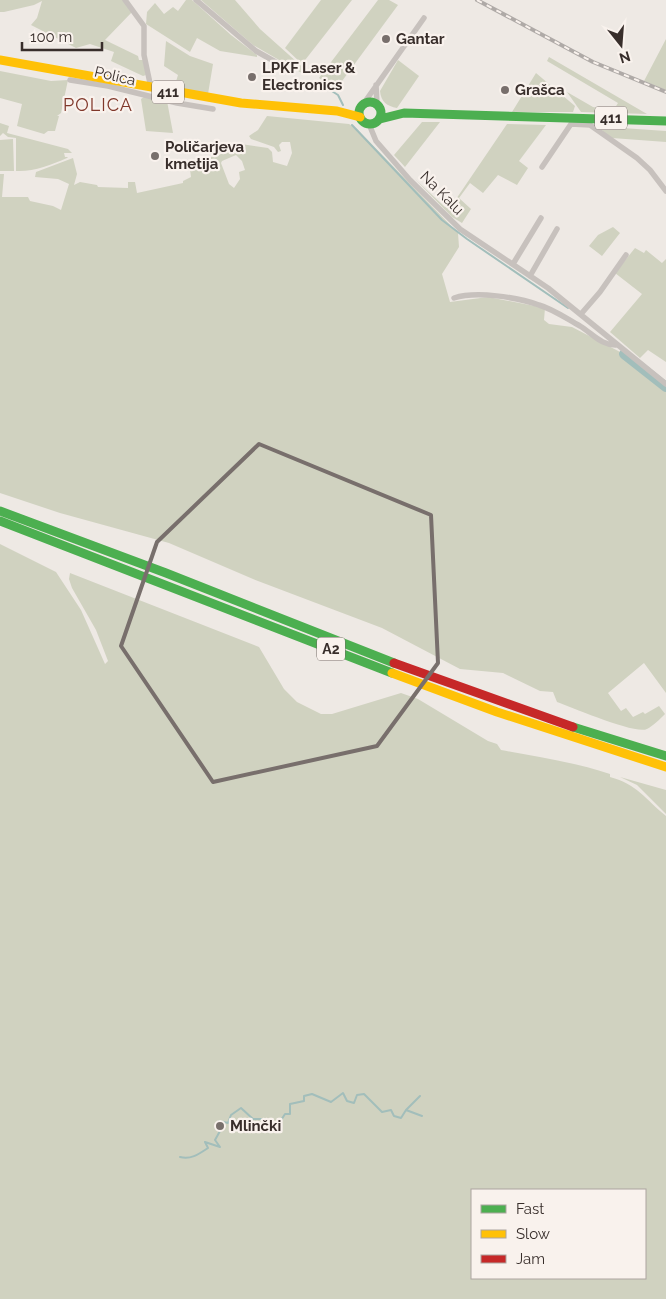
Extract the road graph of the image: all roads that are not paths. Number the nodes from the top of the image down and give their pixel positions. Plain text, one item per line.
1 (125, 0) edge
2 (196, 0) edge
3 (424, 18) dead end
4 (0, 60) edge
5 (290, 70) dead end
6 (80, 78) junction
7 (70, 80) dead end
8 (376, 85) junction
9 (151, 88) junction
10 (379, 105) junction
11 (213, 109) dead end
12 (361, 109) junction
13 (404, 114) junction
14 (380, 119) junction
15 (588, 121) junction
16 (666, 121) edge
17 (370, 124) junction
18 (542, 167) dead end
19 (666, 191) edge
20 (541, 218) dead end
21 (557, 229) dead end
22 (626, 255) dead end
23 (513, 264) junction
24 (530, 276) junction
25 (454, 298) dead end
26 (581, 314) junction
27 (618, 345) junction
28 (666, 384) edge
29 (0, 511) edge
30 (0, 521) edge
31 (666, 756) edge
32 (666, 767) edge

1 - 9 street, Polica
2 - 5 street
3 - 8 street
4 - 6 main road, 411
6 - 7 street, Polica
6 - 9 main road, 411
6 - 11 street, Polica
8 - 10 street
8 - 12 street
9 - 12 main road, 411
10 - 12 main road, 411
10 - 13 main road, 411
10 - 14 main road
12 - 17 main road
13 - 14 main road, 411
13 - 15 main road, 411
14 - 17 main road, 411
15 - 16 main road, 411
15 - 18 street
15 - 19 street
17 - 23 street, Na Kalu
20 - 23 street
21 - 24 street
22 - 26 street
23 - 24 street, Na Kalu
24 - 26 street, Na Kalu
25 - 27 street
26 - 27 street, Na Kalu
27 - 28 street, Na Kalu
29 - 31 main road, A2
30 - 32 main road, A2

